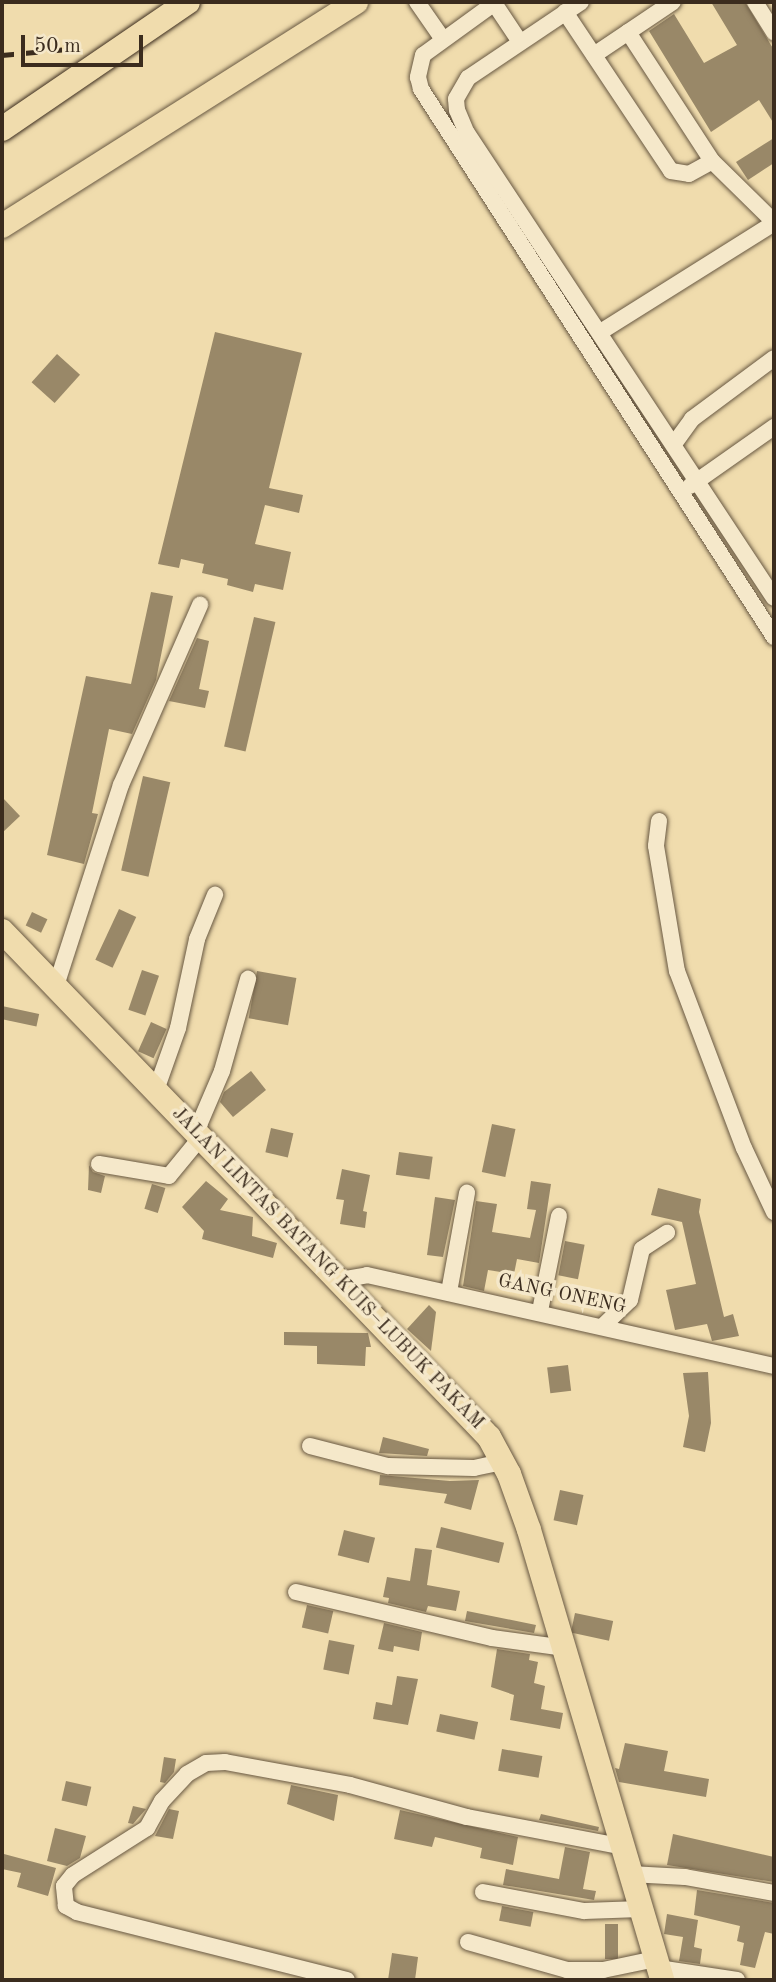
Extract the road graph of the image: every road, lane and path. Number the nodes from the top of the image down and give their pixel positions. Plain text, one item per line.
1 (188, 2) edge
2 (356, 2) edge
3 (416, 2) edge
4 (495, 2) edge
5 (581, 2) edge
6 (673, 2) edge
7 (755, 2) edge
8 (565, 12) junction
9 (628, 32) junction
10 (774, 33) edge
11 (442, 38) junction
12 (520, 42) junction
13 (594, 55) junction
14 (2, 129) edge
15 (712, 161) junction
16 (774, 222) edge
17 (2, 226) edge
18 (602, 331) junction
19 (774, 358) edge
20 (774, 427) edge
21 (674, 444) junction
22 (696, 481) junction
23 (681, 495) junction
24 (774, 598) edge
25 (200, 606) dead end
26 (774, 637) edge
27 (659, 821) dead end
28 (215, 895) dead end
29 (2, 931) edge
30 (247, 979) dead end
31 (55, 989) junction
32 (155, 1093) junction
33 (199, 1134) junction
34 (99, 1164) dead end
35 (467, 1193) dead end
36 (774, 1212) edge
37 (559, 1216) dead end
38 (667, 1233) dead end
39 (340, 1280) junction
40 (449, 1292) junction
41 (540, 1311) junction
42 (604, 1325) junction
43 (774, 1366) edge
44 (310, 1446) dead end
45 (503, 1462) junction
46 (296, 1592) dead end
47 (565, 1648) junction
48 (625, 1847) junction
49 (630, 1874) junction
50 (484, 1892) dead end
51 (774, 1893) edge
52 (641, 1909) junction
53 (468, 1942) dead end
54 (658, 1969) edge
55 (347, 1980) edge
56 (737, 1980) edge

1 - 14 highway, bridge
2 - 17 highway
3 - 11 street
4 - 11 street
4 - 12 street
5 - 8 street
6 - 9 street
7 - 10 street
8 - 12 street
8 - 13 street
9 - 13 street
9 - 15 street
11 - 23 street
12 - 18 street
13 - 15 street
15 - 16 street
16 - 18 street
18 - 21 street
19 - 21 street
20 - 22 street
21 - 22 street
22 - 23 street
22 - 24 street
23 - 26 street
25 - 31 street
27 - 36 street
28 - 32 street
29 - 31 highway, JALAN LINTAS BATANG KUIS–LUBUK PAKAM
30 - 33 street
31 - 32 highway, JALAN LINTAS BATANG KUIS–LUBUK PAKAM
32 - 33 highway, JALAN LINTAS BATANG KUIS–LUBUK PAKAM
33 - 34 street
33 - 39 highway, JALAN LINTAS BATANG KUIS–LUBUK PAKAM
35 - 40 street
37 - 41 street
38 - 42 street
39 - 40 street, GANG ONENG
39 - 45 highway, JALAN LINTAS BATANG KUIS–LUBUK PAKAM
40 - 41 street, GANG ONENG
41 - 42 street, GANG ONENG
42 - 43 street, GANG ONENG
44 - 45 street
45 - 47 highway, JALAN LINTAS BATANG KUIS–LUBUK PAKAM
46 - 47 street
47 - 48 highway, JALAN LINTAS BATANG KUIS–LUBUK PAKAM
48 - 49 highway, JALAN LINTAS BATANG KUIS–LUBUK PAKAM
48 - 55 street
49 - 51 street
49 - 52 highway, JALAN LINTAS BATANG KUIS–LUBUK PAKAM
50 - 52 street
52 - 54 highway, JALAN LINTAS BATANG KUIS–LUBUK PAKAM
53 - 54 street
54 - 56 street

